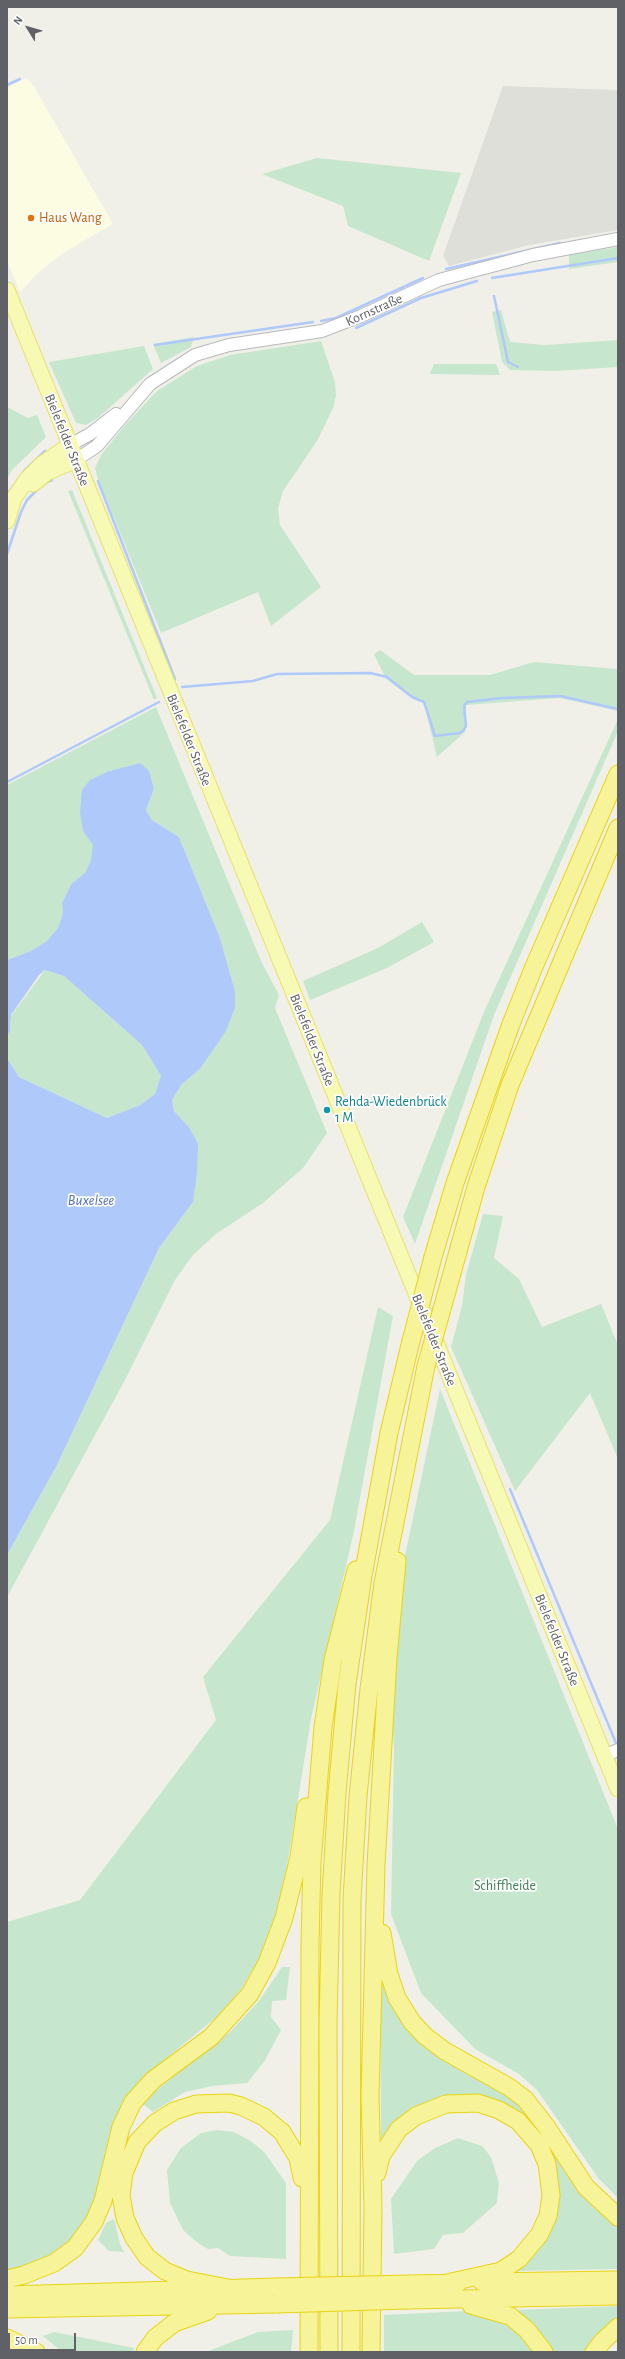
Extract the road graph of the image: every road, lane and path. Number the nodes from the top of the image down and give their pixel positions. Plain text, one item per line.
1 (618, 239) edge
2 (7, 290) edge
3 (138, 395) junction
4 (70, 445) junction
5 (76, 460) junction
6 (7, 521) edge
7 (7, 527) edge
8 (618, 774) edge
9 (618, 828) edge
10 (405, 1466) junction
11 (376, 1503) junction
12 (323, 1727) junction
13 (611, 1753) edge
14 (618, 1789) edge
15 (376, 1865) junction
16 (373, 2208) junction
17 (618, 2217) edge
18 (308, 2225) junction
19 (7, 2279) edge
20 (618, 2280) edge
21 (234, 2289) junction
22 (445, 2291) junction
23 (409, 2292) junction
24 (7, 2295) edge
25 (618, 2296) edge
26 (247, 2304) junction
27 (7, 2308) edge
28 (618, 2327) edge
29 (7, 2338) edge
30 (371, 2351) edge
31 (36, 2352) edge
32 (145, 2352) edge
33 (309, 2352) edge
34 (328, 2352) edge
35 (351, 2352) edge
36 (544, 2352) edge
37 (594, 2352) edge

1 - 3 street, Kornstraße
2 - 4 main road, Bielefelder Straße
3 - 4 street, Kornstraße
3 - 5 street, Kornstraße
4 - 5 main road, Bielefelder Straße
4 - 6 main road
5 - 7 main road
5 - 13 main road, Bielefelder Straße
8 - 11 highway, bridge
9 - 10 highway, bridge
10 - 15 highway
10 - 35 highway
11 - 12 highway
11 - 34 highway
12 - 18 highway
12 - 19 highway
13 - 14 main road, Bielefelder Straße
15 - 16 highway
15 - 17 highway
16 - 22 highway
16 - 30 highway
18 - 21 highway
18 - 33 highway
20 - 22 highway
21 - 23 highway, bridge
21 - 24 highway
22 - 23 highway
22 - 25 highway
22 - 36 highway
23 - 26 highway, bridge
26 - 27 highway
26 - 32 highway
28 - 37 highway
29 - 31 highway

